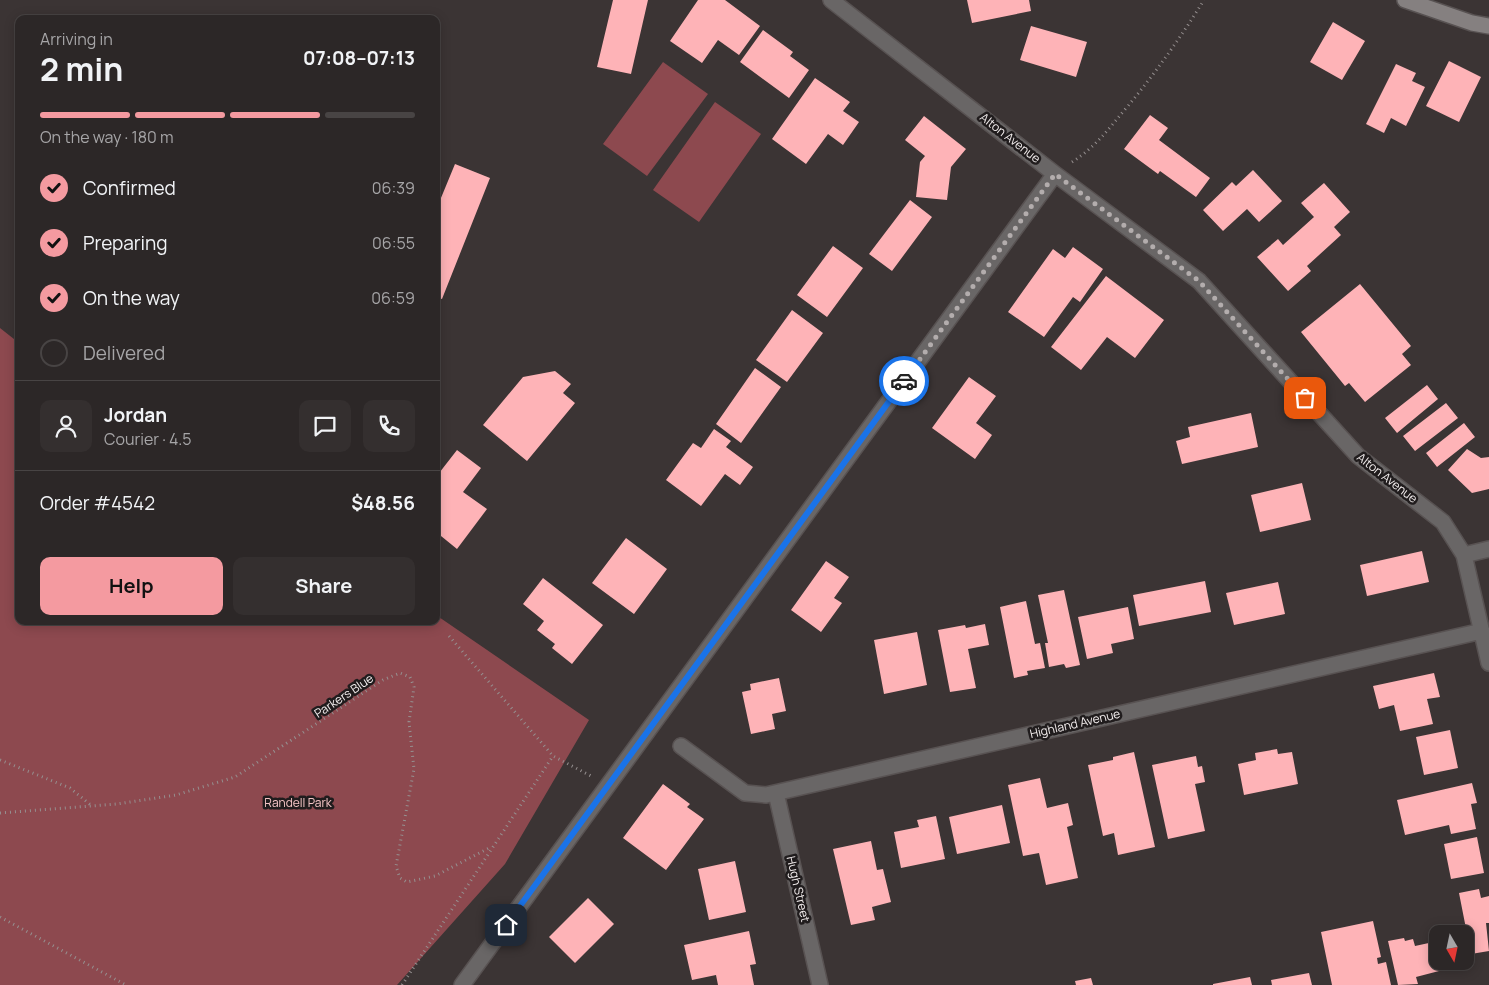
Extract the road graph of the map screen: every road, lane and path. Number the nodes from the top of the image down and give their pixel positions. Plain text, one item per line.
1 (831, 0) edge
2 (1204, 0) edge
3 (1405, 0) edge
4 (1489, 26) edge
5 (1055, 174) junction
6 (1489, 549) edge
7 (1464, 554) junction
8 (1482, 631) junction
9 (448, 636) dead end
10 (1489, 663) edge
11 (681, 746) dead end
12 (553, 756) junction
13 (0, 760) edge
14 (608, 785) junction
15 (776, 793) junction
16 (92, 806) junction
17 (0, 813) edge
18 (491, 847) junction
19 (0, 917) edge
20 (126, 985) edge
21 (402, 985) edge
22 (462, 985) edge
23 (820, 985) edge

1 - 5 street, Alton Avenue
2 - 5 path
3 - 4 main road
5 - 7 street, Alton Avenue
5 - 14 street
6 - 7 street
7 - 8 street
8 - 10 street
8 - 15 street, Highland Avenue
9 - 12 path
11 - 15 street, Highland Avenue
12 - 14 path
12 - 18 path
13 - 16 path
14 - 22 street
15 - 23 street, Hugh Street
16 - 17 path, Parkers Blue
16 - 18 path, Parkers Blue
18 - 21 path
19 - 20 path

